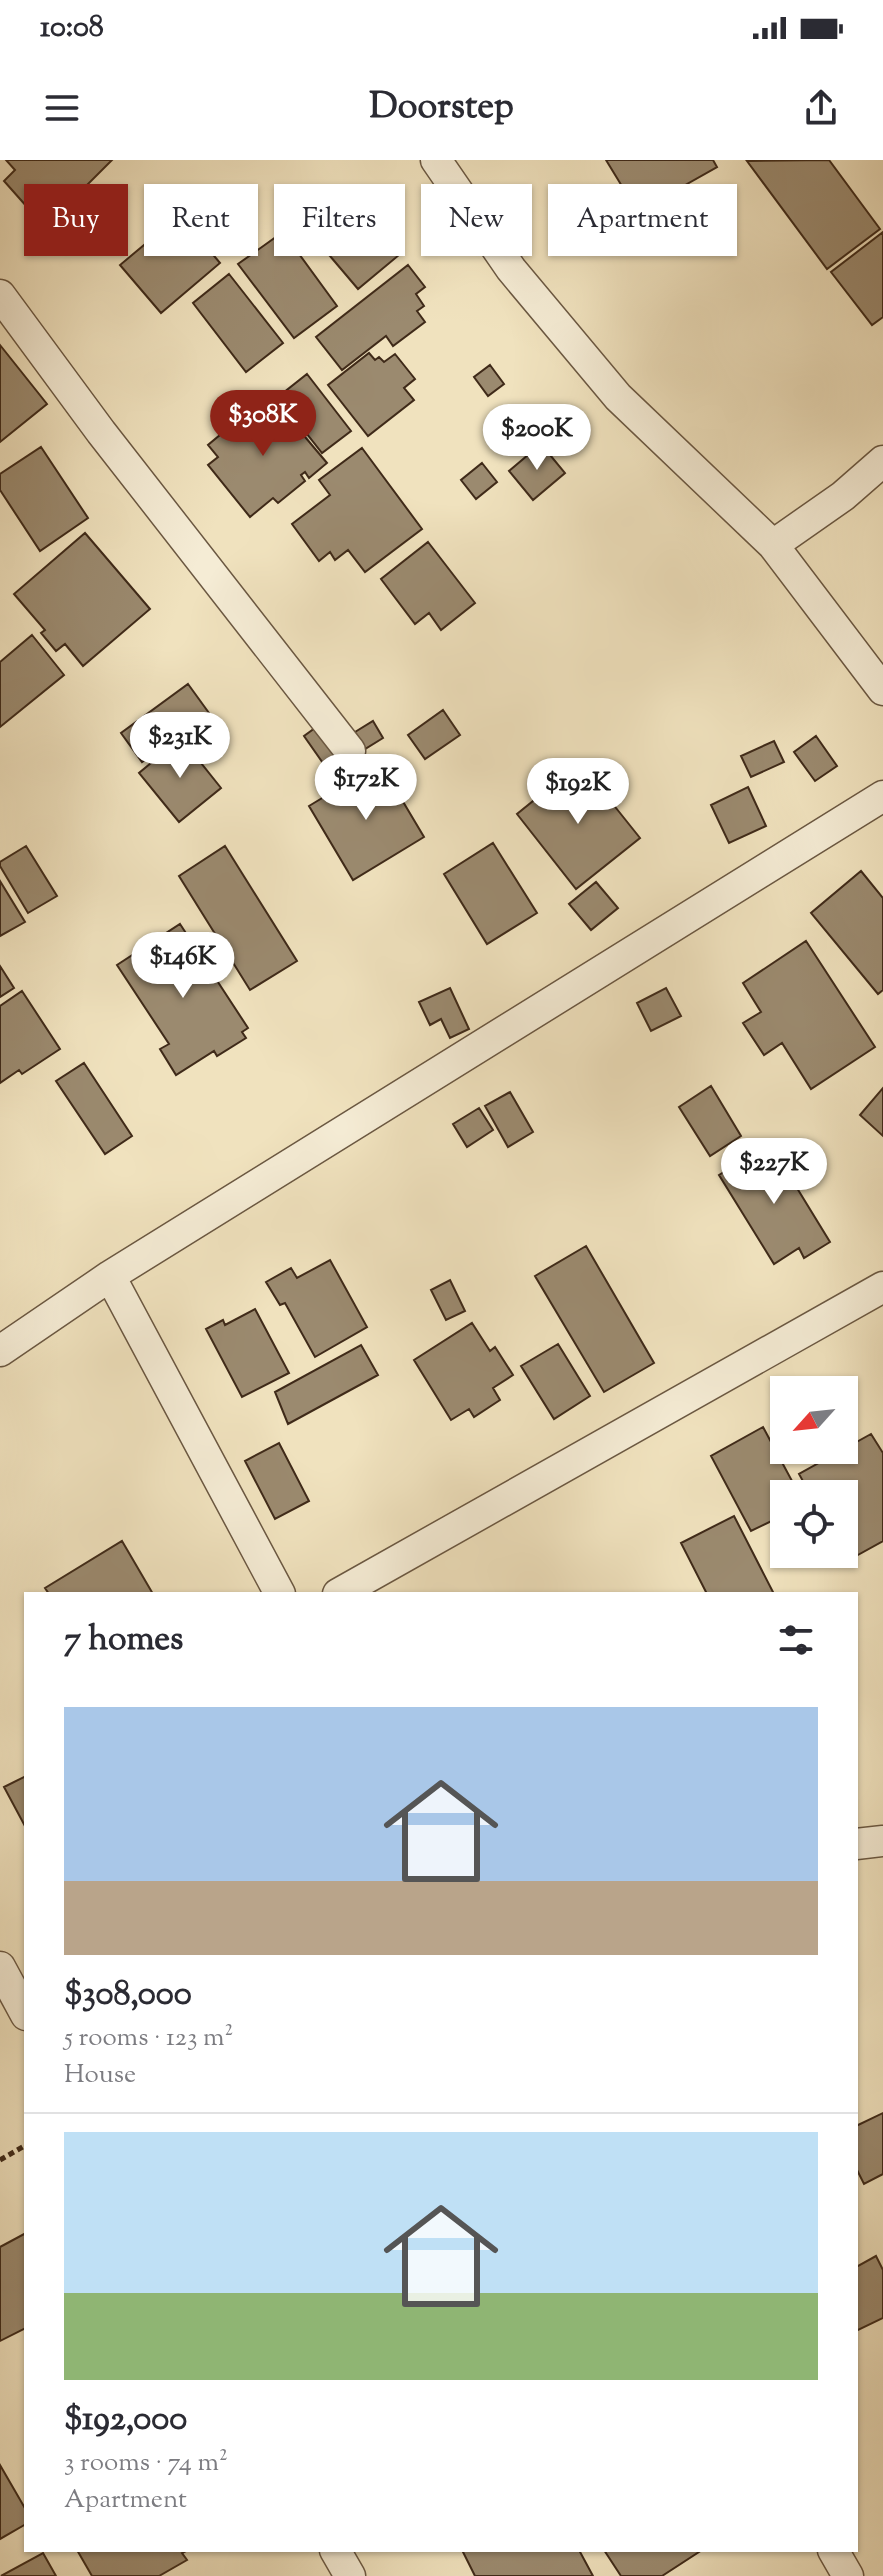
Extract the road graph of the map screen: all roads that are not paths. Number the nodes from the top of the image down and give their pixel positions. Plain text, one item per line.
1 (436, 160) edge
2 (0, 295) edge
3 (883, 461) edge
4 (773, 545) junction
5 (883, 690) edge
6 (350, 751) dead end
7 (883, 796) edge
8 (110, 1276) junction
9 (883, 1287) edge
10 (0, 1351) edge
11 (279, 1592) edge
12 (342, 1592) edge
13 (883, 1841) edge
14 (858, 1844) edge
15 (0, 1967) edge
16 (24, 2011) edge
17 (336, 2552) edge
18 (834, 2552) edge
19 (350, 2576) edge
20 (848, 2576) edge

1 - 4 street
2 - 6 street
3 - 4 street
4 - 5 street
7 - 8 street
8 - 10 street
8 - 11 street
9 - 12 street
13 - 14 street
15 - 16 street
17 - 19 street
18 - 20 street

